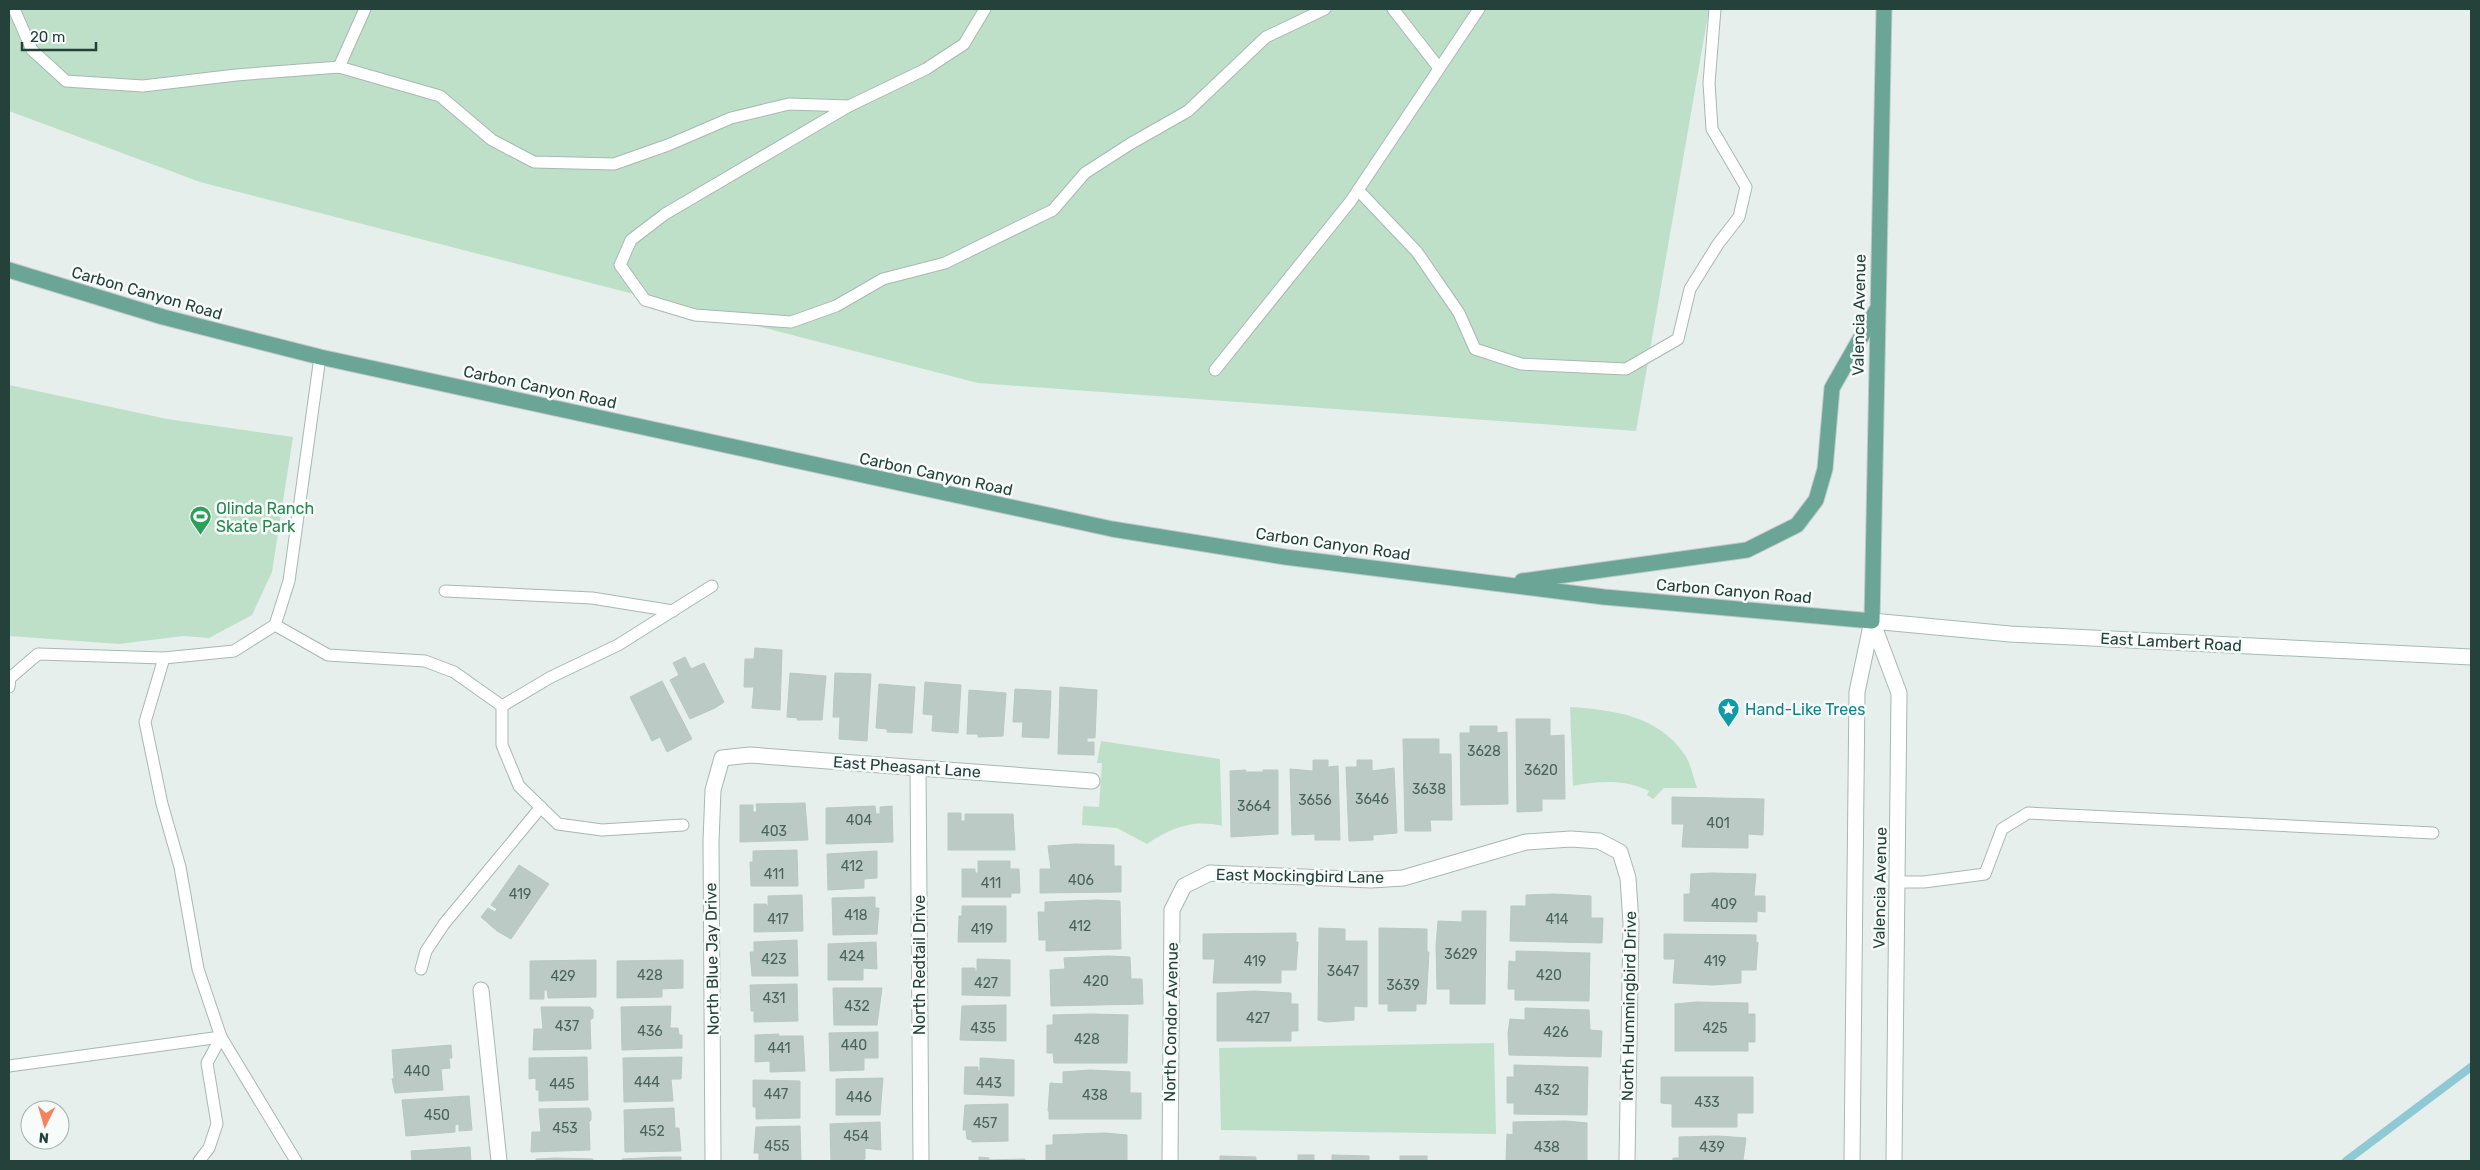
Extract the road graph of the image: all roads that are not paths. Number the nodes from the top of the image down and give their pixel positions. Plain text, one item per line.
1 (14, 9) edge
2 (365, 9) edge
3 (985, 9) edge
4 (1325, 9) edge
5 (1393, 9) edge
6 (1479, 9) edge
7 (1715, 9) edge
8 (1884, 9) edge
9 (339, 67) junction
10 (1439, 68) junction
11 (850, 106) junction
12 (1358, 190) junction
13 (9, 270) edge
14 (1877, 310) junction
15 (320, 357) junction
16 (1215, 370) dead end
17 (1500, 584) junction
18 (712, 586) dead end
19 (445, 591) dead end
20 (673, 611) junction
21 (1872, 621) junction
22 (275, 625) junction
23 (2471, 657) edge
24 (164, 658) junction
25 (9, 687) edge
26 (502, 706) junction
27 (722, 758) joint
28 (918, 768) junction
29 (1092, 781) dead end
30 (541, 807) junction
31 (683, 825) dead end
32 (2433, 833) dead end
33 (1620, 852) joint
34 (1898, 882) junction
35 (1184, 886) joint
36 (422, 968) dead end
37 (481, 990) dead end
38 (221, 1037) junction
39 (9, 1066) edge
40 (199, 1161) edge
41 (296, 1161) edge
42 (499, 1161) edge
43 (714, 1161) edge
44 (921, 1161) edge
45 (1170, 1161) edge
46 (1627, 1161) edge
47 (1852, 1161) edge
48 (1894, 1161) edge

1 - 9 lane
2 - 9 lane
3 - 11 lane
4 - 11 lane
5 - 10 lane
6 - 10 lane
7 - 12 lane
8 - 14 main road, Valencia Avenue
9 - 11 lane
10 - 12 lane
12 - 16 lane
13 - 15 main road, Carbon Canyon Road
14 - 17 main road
14 - 21 main road, Valencia Avenue
15 - 17 main road, Carbon Canyon Road
15 - 22 lane
17 - 21 main road, Carbon Canyon Road
18 - 20 lane
19 - 20 lane
20 - 26 lane
21 - 23 street, East Lambert Road
21 - 34 street, Valencia Avenue
21 - 47 street, Valencia Avenue
22 - 24 lane
22 - 26 lane
24 - 25 lane
24 - 38 lane
26 - 30 lane
27 - 28 street, East Pheasant Lane
27 - 43 street, North Blue Jay Drive
28 - 29 street, East Pheasant Lane
28 - 44 street, North Redtail Drive
30 - 31 lane
30 - 36 lane
32 - 34 lane
33 - 35 street, East Mockingbird Lane
33 - 46 street, North Hummingbird Drive
34 - 48 street, Valencia Avenue
35 - 45 street, North Condor Avenue
37 - 42 street
38 - 39 lane
38 - 40 lane
38 - 41 lane

